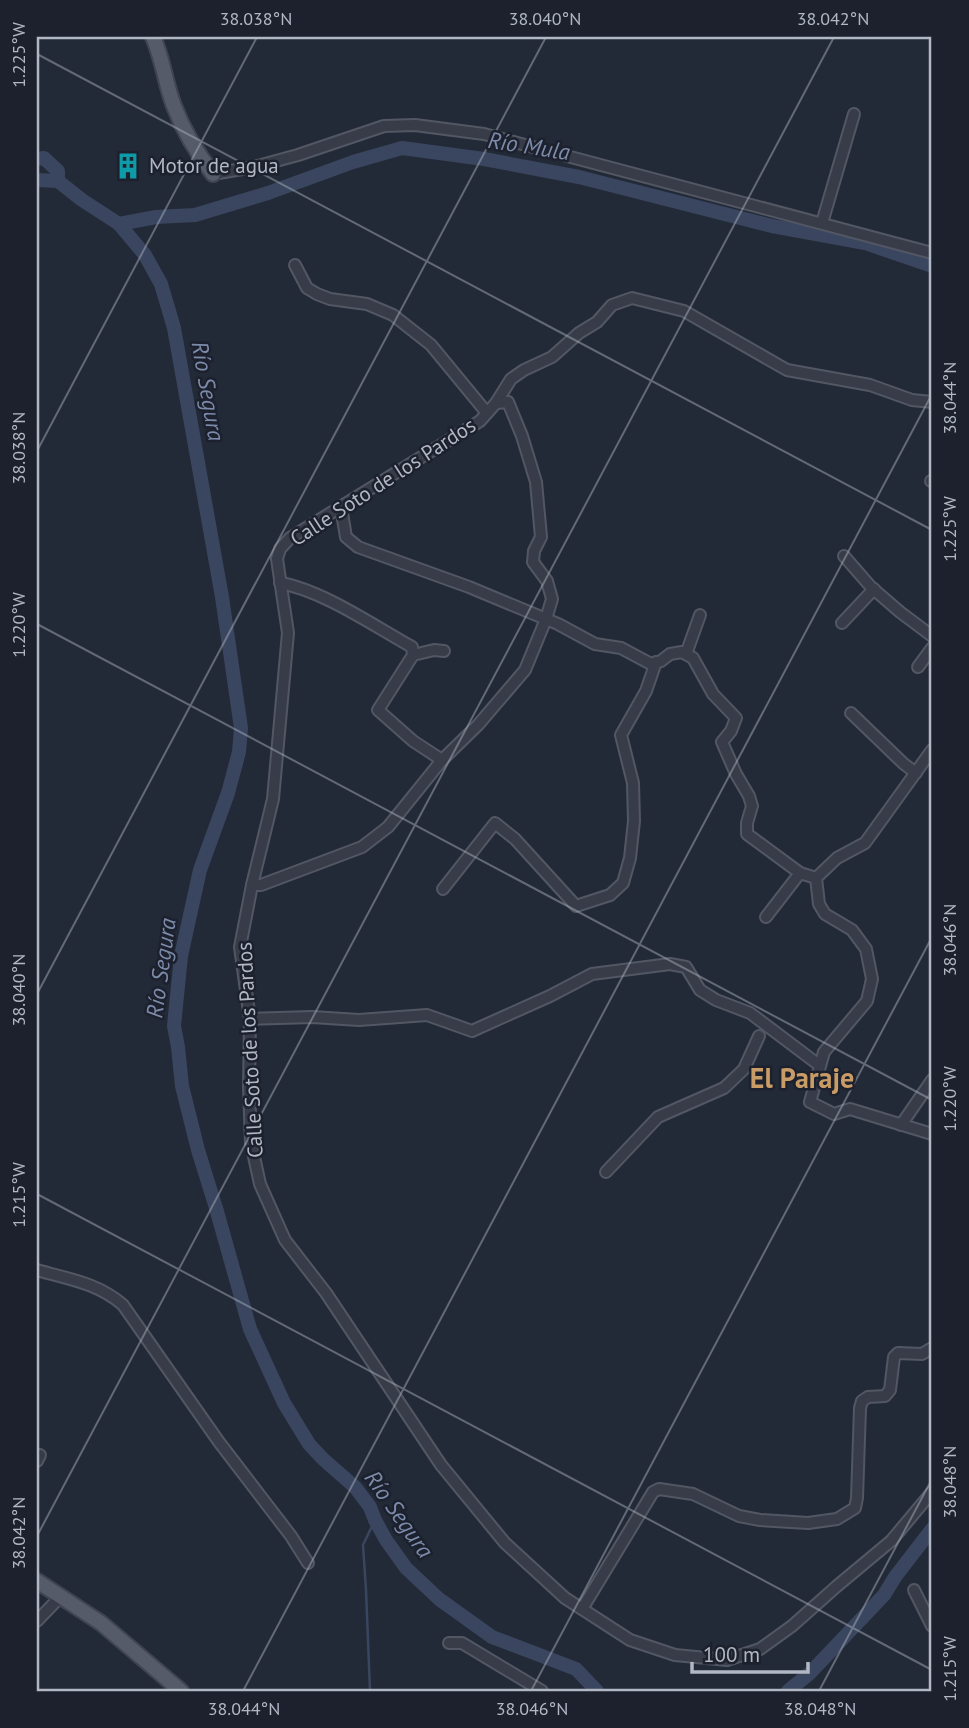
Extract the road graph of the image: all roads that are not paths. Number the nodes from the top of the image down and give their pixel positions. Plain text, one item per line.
1 (153, 37) edge
2 (854, 114) dead end
3 (213, 174) joint
4 (822, 223) junction
5 (932, 253) edge
6 (295, 265) dead end
7 (932, 402) edge
8 (496, 403) junction
9 (487, 413) junction
10 (341, 507) junction
11 (844, 556) dead end
12 (280, 583) junction
13 (874, 589) junction
14 (700, 615) dead end
15 (546, 619) junction
16 (842, 623) dead end
17 (932, 636) edge
18 (932, 648) edge
19 (444, 651) dead end
20 (686, 654) junction
21 (413, 655) junction
22 (656, 662) junction
23 (918, 667) dead end
24 (852, 713) dead end
25 (932, 750) edge
26 (442, 760) junction
27 (916, 773) junction
28 (800, 873) junction
29 (816, 878) junction
30 (252, 885) junction
31 (443, 889) dead end
32 (766, 917) dead end
33 (250, 1018) junction
34 (759, 1037) dead end
35 (819, 1065) junction
36 (932, 1080) edge
37 (901, 1125) junction
38 (932, 1134) edge
39 (606, 1172) dead end
40 (37, 1270) edge
41 (932, 1348) edge
42 (932, 1492) edge
43 (308, 1563) dead end
44 (37, 1581) edge
45 (914, 1590) dead end
46 (61, 1596) junction
47 (582, 1609) junction
48 (37, 1621) edge
49 (932, 1626) edge
50 (449, 1643) dead end
51 (181, 1691) edge
52 (542, 1691) edge

1 - 3 main road
2 - 4 street
3 - 4 street
4 - 5 street
6 - 9 street
7 - 8 street, Calle Soto de los Pardos
8 - 9 street, Calle Soto de los Pardos
8 - 15 street
9 - 10 street, Calle Soto de los Pardos
10 - 12 street, Calle Soto de los Pardos
10 - 15 street
11 - 13 street
12 - 21 street
12 - 30 street, Calle Soto de los Pardos
13 - 16 street
13 - 17 street
14 - 20 street
15 - 22 street
15 - 26 street
18 - 23 street
19 - 21 street
20 - 22 street
20 - 28 street
21 - 26 street
22 - 31 street
24 - 27 street
25 - 27 street
26 - 30 street
27 - 29 street
28 - 29 street
28 - 32 street
29 - 35 street
30 - 33 street, Calle Soto de los Pardos
33 - 35 street
33 - 47 street, Calle Soto de los Pardos
34 - 39 street
35 - 37 street
36 - 37 street
37 - 38 street
40 - 43 street
41 - 47 street
42 - 47 street, Calle Soto de los Pardos
44 - 46 main road
45 - 49 street
46 - 48 street
46 - 51 main road
50 - 52 street

